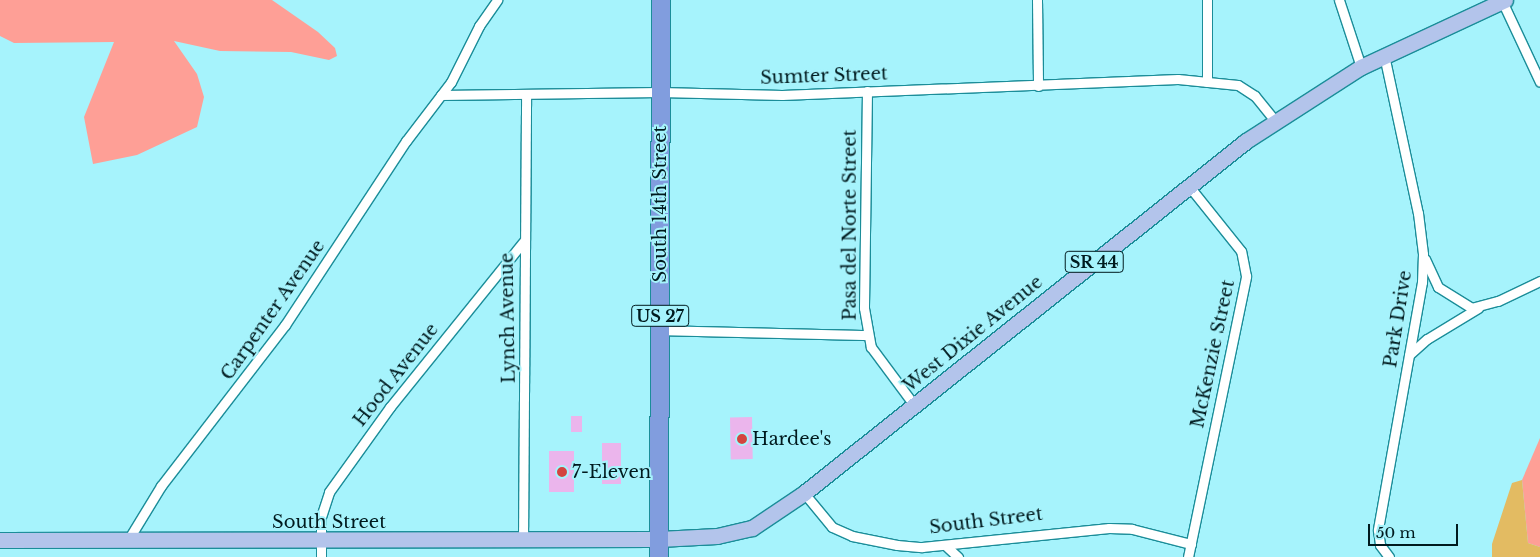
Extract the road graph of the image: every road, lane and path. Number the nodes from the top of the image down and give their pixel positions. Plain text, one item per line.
1 (496, 0) edge
2 (661, 0) edge
3 (1037, 0) edge
4 (1207, 0) edge
5 (1339, 0) edge
6 (1503, 1) edge
7 (1384, 55) junction
8 (1361, 67) junction
9 (1207, 82) junction
10 (1540, 82) edge
11 (1038, 86) junction
12 (867, 91) junction
13 (660, 92) junction
14 (441, 95) junction
15 (526, 95) junction
16 (1275, 121) junction
17 (1190, 186) junction
18 (523, 242) junction
19 (1423, 254) junction
20 (1540, 281) edge
21 (1479, 308) junction
22 (660, 330) junction
23 (868, 335) junction
24 (1409, 355) junction
25 (914, 405) junction
26 (804, 493) junction
27 (658, 539) junction
28 (0, 540) edge
29 (128, 540) junction
30 (322, 540) junction
31 (523, 540) junction
32 (1190, 544) junction
33 (945, 545) junction
34 (321, 557) edge
35 (659, 557) edge
36 (958, 557) edge
37 (1188, 557) edge
38 (1389, 557) edge

1 - 14 street
2 - 13 highway, South 14th Street / US 27
3 - 11 street
4 - 9 street
5 - 8 street
6 - 7 main road, West Dixie Avenue / SR 44
6 - 10 street
7 - 8 main road, West Dixie Avenue / SR 44
7 - 19 street, Park Drive
8 - 16 main road, West Dixie Avenue / SR 44
9 - 11 street, Sumter Street
9 - 16 street, Sumter Street
11 - 12 street, Sumter Street
12 - 13 street, Sumter Street
12 - 23 street, Pasa del Norte Street
13 - 15 street, Sumter Street
13 - 22 highway, South 14th Street / US 27
14 - 15 street, Sumter Street
14 - 29 street, Carpenter Avenue
15 - 18 street, Lynch Avenue
16 - 17 main road, West Dixie Avenue / SR 44
17 - 25 main road, West Dixie Avenue / SR 44
17 - 32 street, McKenzie Street
18 - 30 street, Hood Avenue
18 - 31 street, Lynch Avenue
19 - 21 street
19 - 24 street, Park Drive
20 - 21 street
21 - 24 street
22 - 23 street
22 - 27 highway, South 14th Street / US 27
23 - 25 street, Pasa del Norte Street
24 - 38 street, Park Drive
25 - 26 main road, West Dixie Avenue / SR 44
26 - 27 main road, West Dixie Avenue / SR 44
26 - 33 street, South Street
27 - 31 main road, South Street / SR 44
27 - 35 highway, South 14th Street / US 27
28 - 29 main road, South Street / SR 44
29 - 30 main road, South Street / SR 44
30 - 31 main road, South Street / SR 44
30 - 34 street, Hood Avenue
32 - 33 street, South Street
32 - 37 street, McKenzie Street
33 - 36 street

